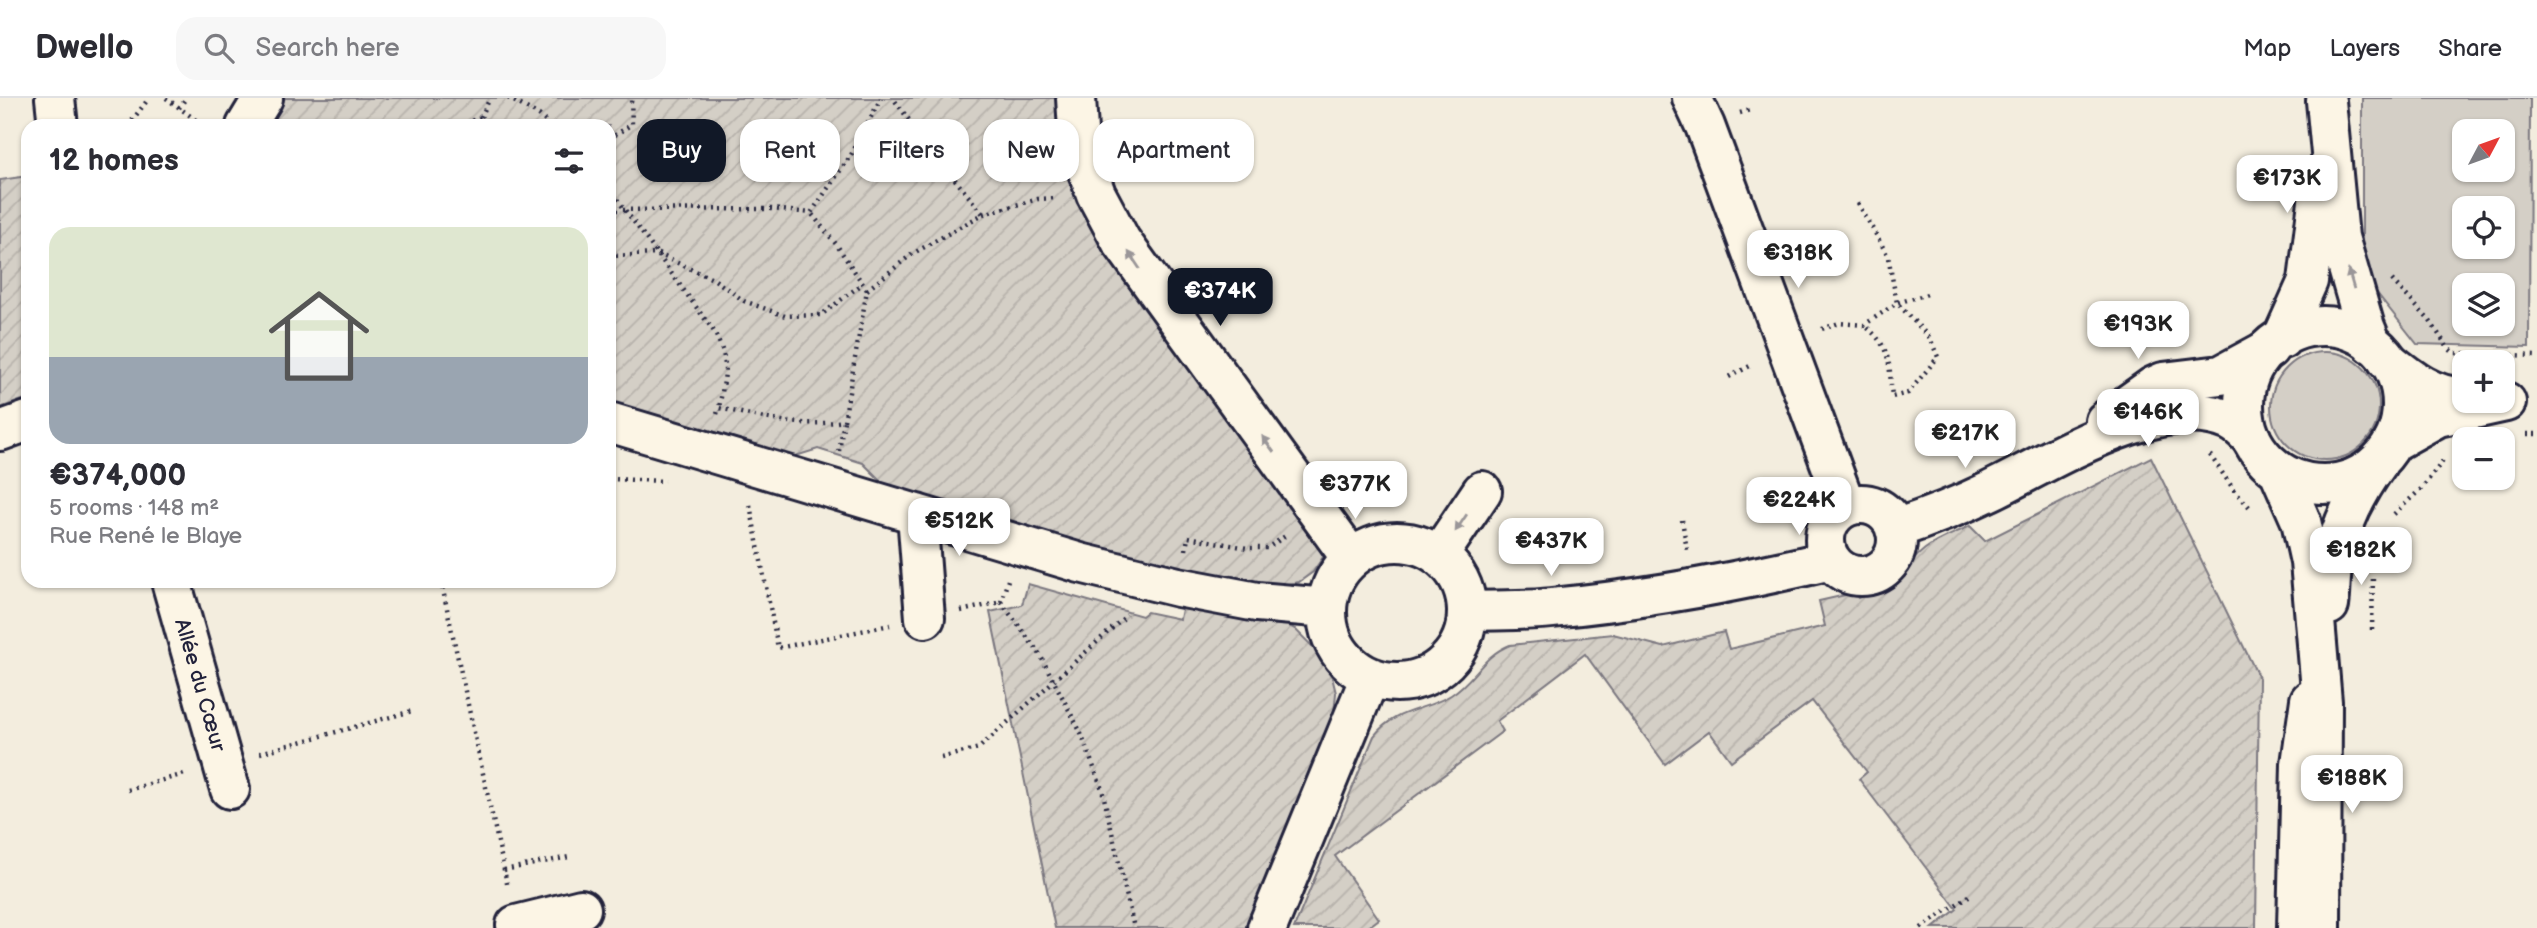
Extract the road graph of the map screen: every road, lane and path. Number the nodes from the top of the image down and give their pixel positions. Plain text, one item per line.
1 (55, 98) edge
2 (149, 98) edge
3 (166, 98) edge
4 (186, 98) edge
5 (262, 98) edge
6 (490, 98) edge
7 (508, 98) edge
8 (631, 98) edge
9 (881, 98) edge
10 (893, 98) edge
11 (1076, 98) edge
12 (1692, 98) edge
13 (2326, 99) edge
14 (179, 108) junction
15 (481, 117) joint
16 (57, 119) edge
17 (133, 119) edge
18 (194, 119) edge
19 (250, 119) edge
20 (476, 119) edge
21 (543, 119) edge
22 (616, 134) edge
23 (1096, 194) junction
24 (616, 197) edge
25 (1858, 203) dead end
26 (616, 210) edge
27 (627, 210) junction
28 (811, 213) junction
29 (983, 214) junction
30 (658, 254) junction
31 (616, 256) edge
32 (2351, 277) junction
33 (863, 284) junction
34 (867, 290) junction
35 (1931, 293) dead end
36 (1897, 303) junction
37 (1864, 325) junction
38 (2275, 344) junction
39 (1786, 346) junction
40 (2380, 352) junction
41 (2537, 356) edge
42 (2452, 396) edge
43 (719, 408) junction
44 (2458, 413) edge
45 (2198, 415) junction
46 (845, 421) junction
47 (21, 424) edge
48 (616, 424) edge
49 (0, 431) edge
50 (2251, 438) junction
51 (707, 450) junction
52 (2386, 452) junction
53 (838, 456) dead end
54 (2448, 456) dead end
55 (2055, 458) junction
56 (2279, 471) junction
57 (1482, 491) dead end
58 (749, 500) dead end
59 (1846, 506) junction
60 (917, 514) junction
61 (1320, 515) junction
62 (2301, 521) junction
63 (2347, 522) junction
64 (1895, 529) junction
65 (1438, 555) junction
66 (1352, 558) junction
67 (1831, 560) junction
68 (2375, 565) dead end
69 (173, 588) edge
70 (444, 588) edge
71 (1155, 590) junction
72 (1327, 608) junction
73 (1467, 611) junction
74 (925, 618) junction
75 (2372, 630) dead end
76 (2317, 653) junction
77 (1370, 677) junction
78 (1055, 680) junction
79 (2322, 702) junction
80 (412, 711) dead end
81 (941, 758) dead end
82 (226, 776) junction
83 (128, 790) dead end
84 (569, 857) dead end
85 (504, 870) junction
86 (1969, 896) dead end
87 (581, 909) dead end
88 (535, 924) edge
89 (1134, 928) edge
90 (1267, 928) edge
91 (1921, 928) edge
92 (2297, 928) edge
93 (2321, 928) edge

1 - 16 street
2 - 17 path
3 - 14 path
4 - 14 path
5 - 19 street
6 - 15 path
7 - 21 path
8 - 22 path
9 - 28 path
10 - 29 path
11 - 23 street
12 - 39 street
13 - 32 street
13 - 38 street
14 - 18 path
15 - 20 path
23 - 29 path
61 -> 23 street
24 - 27 path
25 - 36 path
26 - 27 path
27 - 28 path
27 - 30 path
28 - 33 path
29 - 34 path
30 - 31 path
30 - 33 path
30 - 43 path
40 -> 32 street
32 - 41 path
33 - 34 path
34 - 46 path
35 - 36 path
36 - 37 path
36 - 37 path
37 - 39 path
38 - 40 street
38 - 50 street
38 - 55 street
39 - 59 street
40 - 42 street
40 - 52 street
43 - 46 path
43 - 51 path
44 - 52 street
45 - 50 street
45 - 55 street
45 - 62 path
46 - 53 path
47 - 49 street
48 - 51 street
50 - 56 street
51 - 60 street
52 - 56 street
52 - 63 street
54 - 63 path
55 - 64 street
56 - 62 street
57 -> 65 street
58 - 74 path
59 - 64 street
59 - 67 street
60 - 71 street
60 - 74 street
61 - 66 street
61 - 71 path
62 - 76 street
63 - 79 street
64 - 67 street
65 - 66 street
65 - 73 street
66 - 72 street
67 - 73 street
68 - 75 path
69 - 82 street, Allée du Cœur
70 - 85 path
71 - 72 street
71 - 78 path
72 - 77 street
73 - 77 street
74 - 78 path
76 - 79 street
76 - 92 street
77 - 90 street
78 - 81 path
78 - 89 path
79 - 93 street
80 - 82 path
82 - 83 path
84 - 85 path
85 - 88 path
86 - 91 path
87 - 88 street

